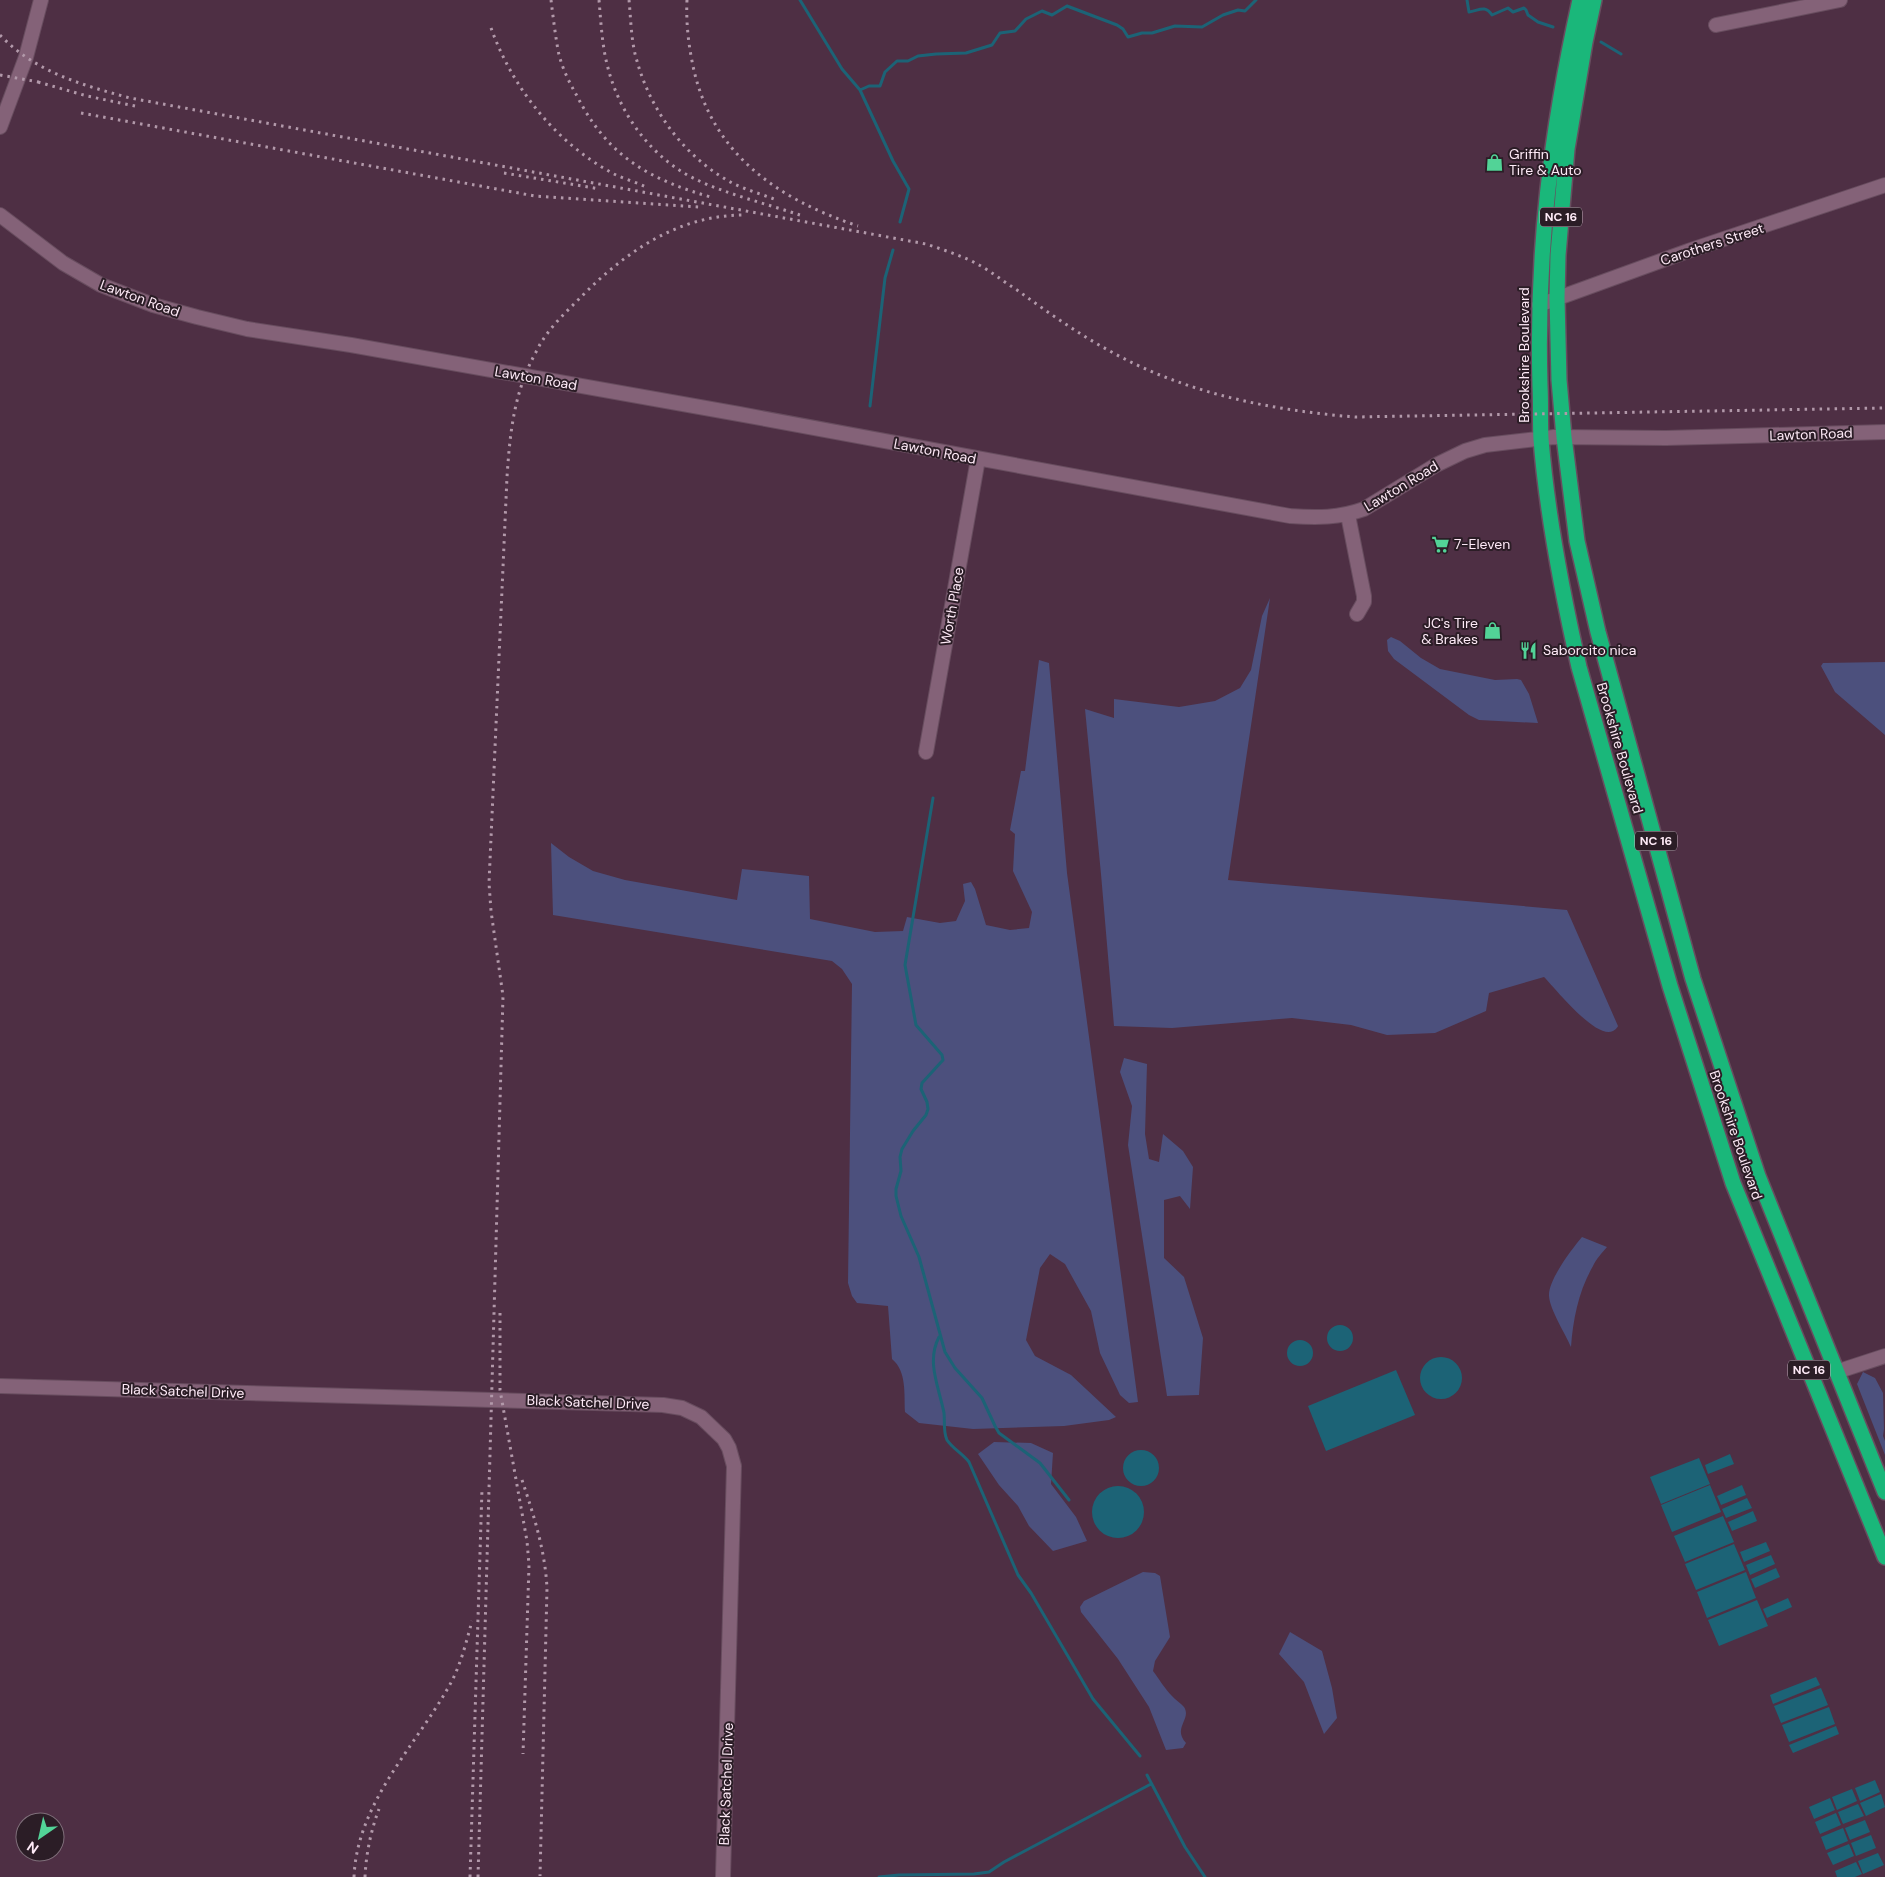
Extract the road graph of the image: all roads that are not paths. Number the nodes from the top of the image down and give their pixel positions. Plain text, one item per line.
1 (41, 0) edge
2 (1580, 0) edge
3 (1594, 0) edge
4 (1840, 0) edge
5 (1716, 25) dead end
6 (0, 127) edge
7 (1885, 185) edge
8 (0, 215) edge
9 (1557, 298) junction
10 (1539, 305) junction
11 (1885, 432) edge
12 (1564, 437) junction
13 (1541, 438) junction
14 (978, 459) junction
15 (1348, 515) junction
16 (1357, 614) dead end
17 (926, 752) dead end
18 (1758, 1176) junction
19 (1733, 1183) junction
20 (1885, 1356) edge
21 (1836, 1372) junction
22 (0, 1386) edge
23 (1885, 1492) edge
24 (1885, 1557) edge
25 (723, 1877) edge

1 - 6 street
2 - 10 highway, Brookshire Boulevard / NC 16
3 - 9 highway, Brookshire Boulevard / NC 16
4 - 5 street
7 - 9 street, Carothers Street
8 - 14 street, Lawton Road
9 - 10 street, Carothers Street
9 - 12 highway, Brookshire Boulevard / NC 16
10 - 13 highway, Brookshire Boulevard / NC 16
11 - 12 street, Lawton Road
12 - 13 street, Lawton Road
12 - 18 highway, Brookshire Boulevard / NC 16
13 - 15 street, Lawton Road
13 - 19 highway, Brookshire Boulevard / NC 16
14 - 15 street, Lawton Road
14 - 17 street, Worth Place
15 - 16 street
18 - 19 highway
18 - 21 highway, Brookshire Boulevard / NC 16
19 - 24 highway, Brookshire Boulevard / NC 16
20 - 21 street
21 - 23 highway, Brookshire Boulevard / NC 16
22 - 25 street, Black Satchel Drive

